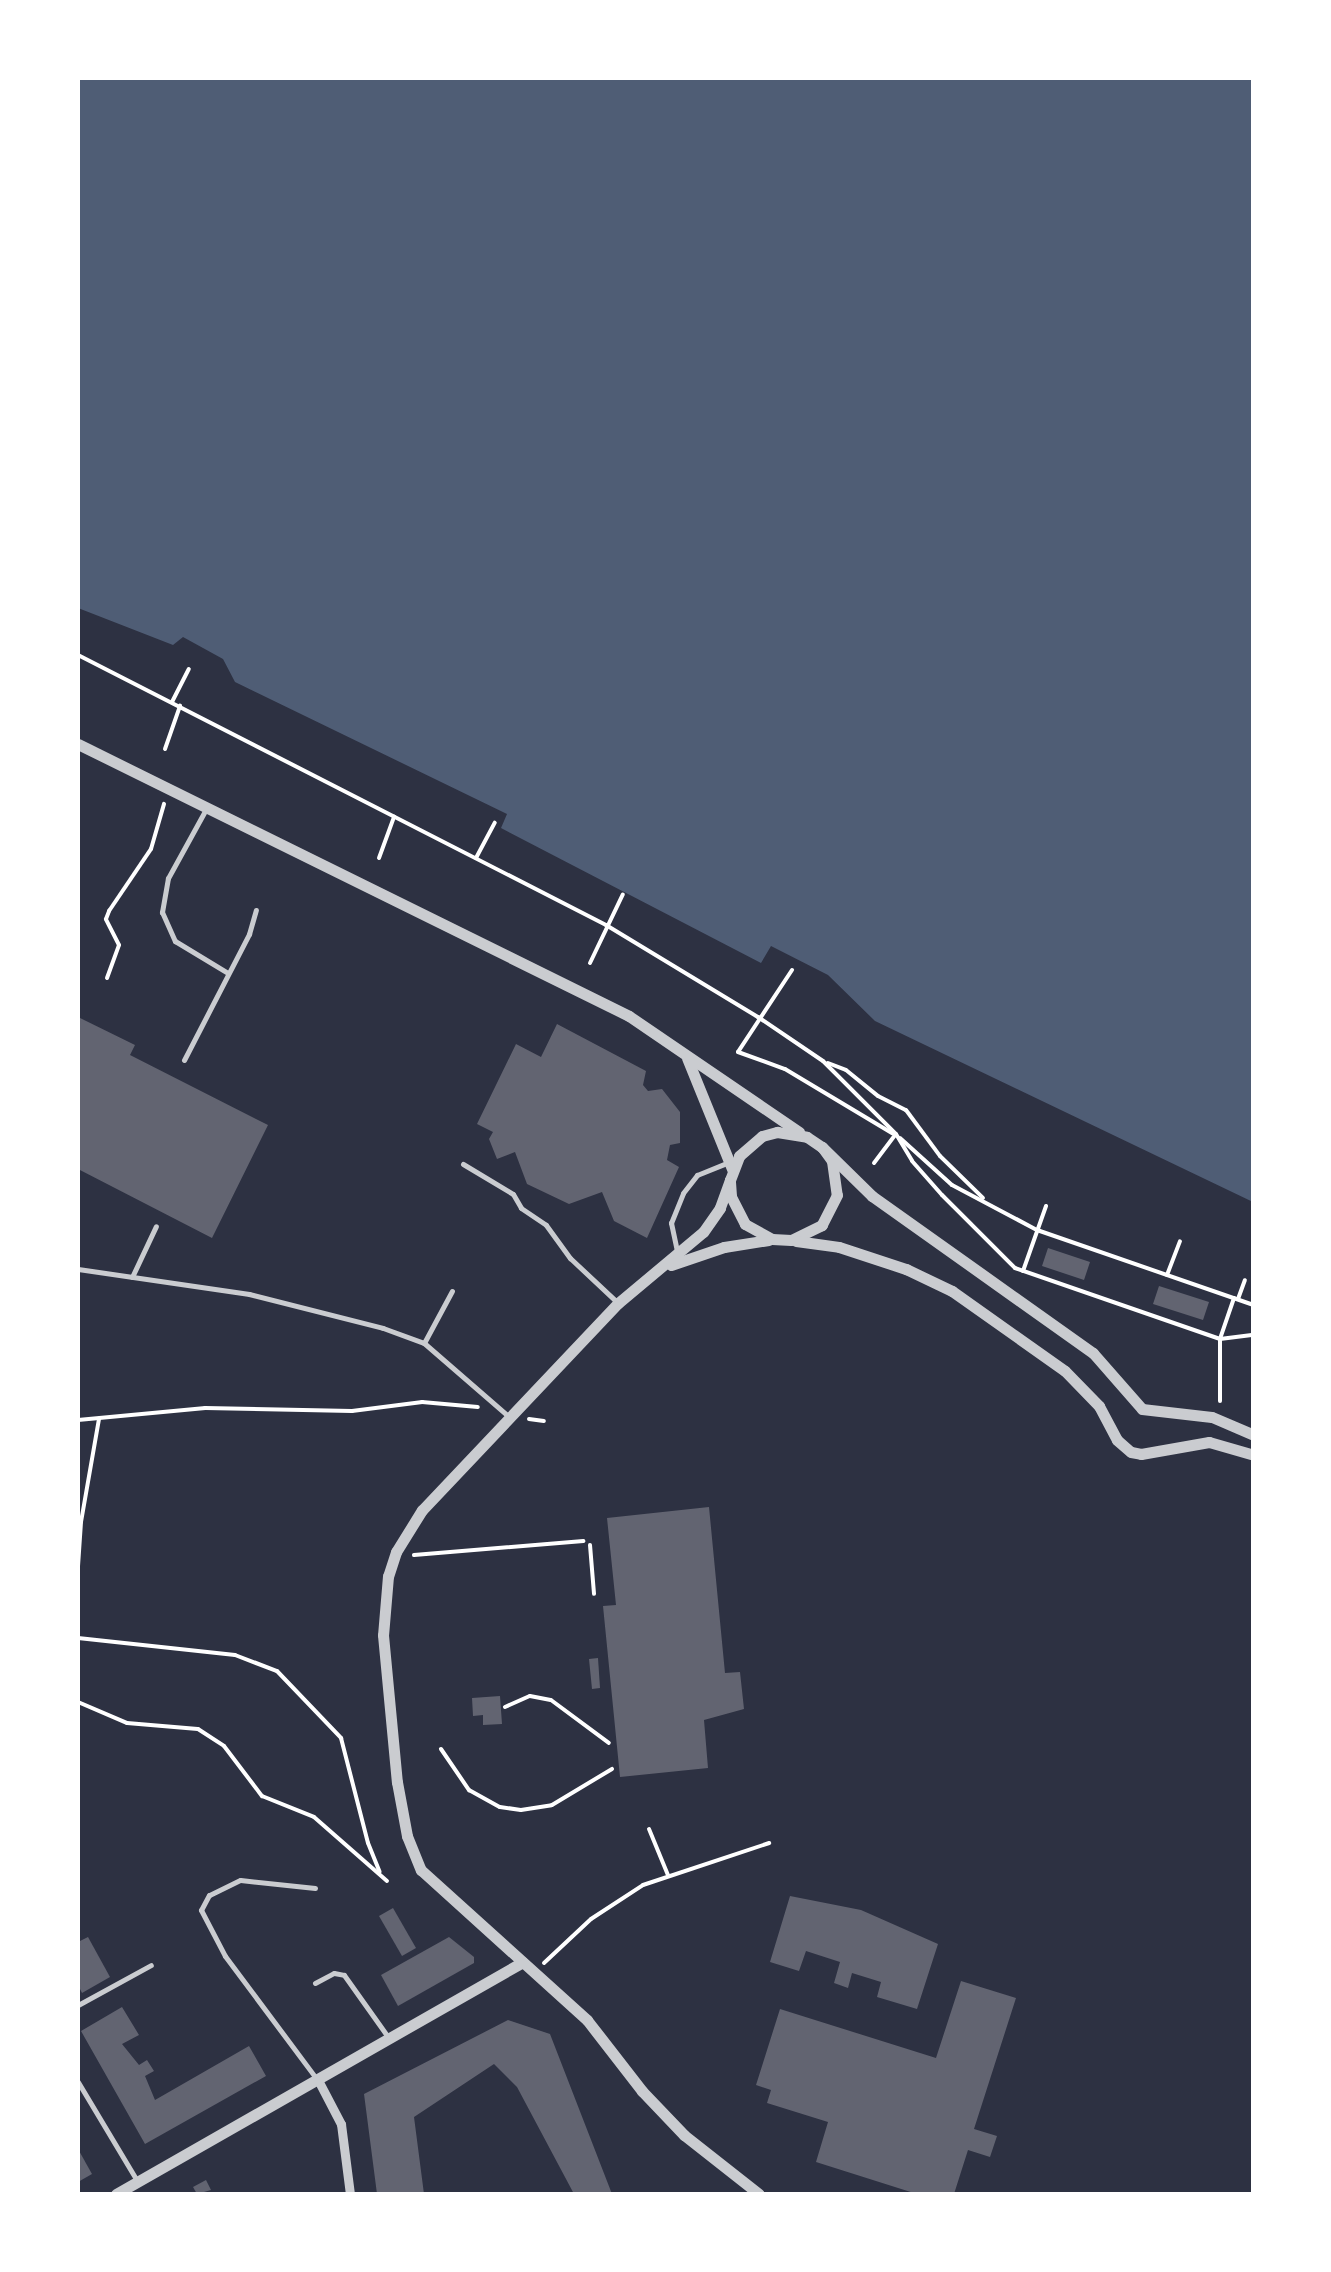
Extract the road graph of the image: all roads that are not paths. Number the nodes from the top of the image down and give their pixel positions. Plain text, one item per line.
1 (78, 744) edge
2 (206, 810) junction
3 (256, 910) dead end
4 (228, 973) junction
5 (687, 1058) junction
6 (184, 1060) dead end
7 (807, 1137) junction
8 (822, 1147) junction
9 (462, 1164) dead end
10 (733, 1167) junction
11 (156, 1226) dead end
12 (772, 1239) junction
13 (791, 1240) junction
14 (678, 1254) junction
15 (78, 1269) edge
16 (659, 1270) junction
17 (132, 1276) junction
18 (452, 1291) dead end
19 (618, 1303) junction
20 (424, 1343) junction
21 (510, 1417) junction
22 (1254, 1435) edge
23 (1254, 1455) edge
24 (314, 1888) dead end
25 (522, 1962) junction
26 (151, 1964) dead end
27 (315, 1983) dead end
28 (78, 2005) edge
29 (390, 2040) junction
30 (318, 2080) junction
31 (78, 2082) edge
32 (138, 2182) junction
33 (116, 2194) edge
34 (350, 2194) edge
35 (759, 2194) edge

1 - 2 street
2 - 4 lane
2 - 5 street
3 - 4 lane
4 - 6 lane
5 - 7 street
5 - 10 street
7 - 8 street
7 - 10 street
8 - 13 street
8 - 22 street
9 - 19 lane
10 - 12 street
10 - 14 street
10 - 14 lane
11 - 17 lane
12 - 13 street
12 - 16 street
13 - 23 street
14 - 16 street
15 - 17 lane
16 - 19 street
17 - 20 lane
18 - 20 lane
19 - 21 street
20 - 21 lane
21 - 25 street
24 - 30 lane
25 - 29 street
25 - 35 street
26 - 28 lane
27 - 29 lane
29 - 30 street
30 - 32 street
30 - 34 street
31 - 32 lane
32 - 33 street

